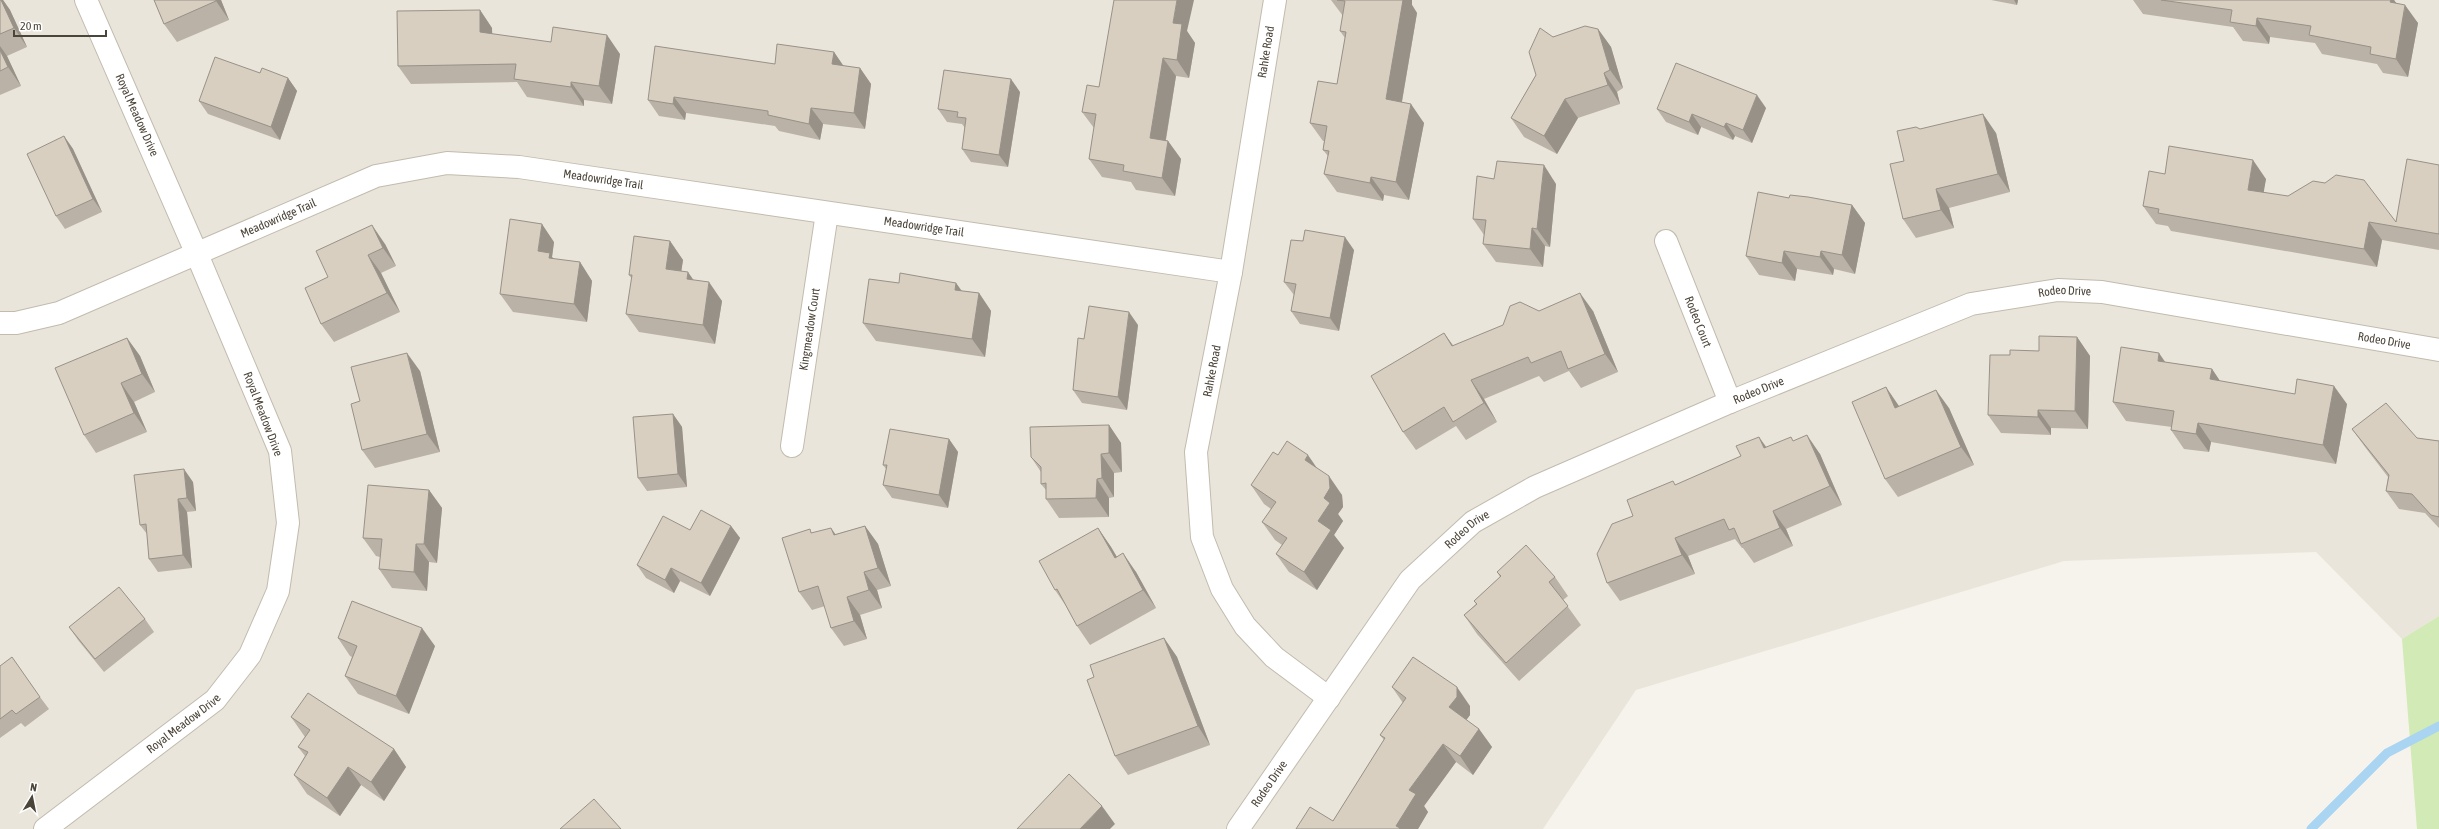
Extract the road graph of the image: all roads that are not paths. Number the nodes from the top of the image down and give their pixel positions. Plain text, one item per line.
1 (86, 0) edge
2 (1275, 0) edge
3 (827, 213) junction
4 (1666, 241) dead end
5 (196, 252) junction
6 (1231, 272) junction
7 (0, 323) edge
8 (2439, 350) edge
9 (1730, 402) junction
10 (792, 446) dead end
11 (1328, 698) junction
12 (45, 829) edge
13 (1238, 829) edge

1 - 5 street, Royal Meadow Drive
2 - 6 street, Rahke Road
3 - 5 street, Meadowridge Trail
3 - 6 street, Meadowridge Trail
3 - 10 street, Kingmeadow Court
4 - 9 street, Rodeo Court
5 - 7 street, Meadowridge Trail
5 - 12 street, Royal Meadow Drive
6 - 11 street, Rahke Road
8 - 9 street, Rodeo Drive
9 - 11 street, Rodeo Drive
11 - 13 street, Rodeo Drive

